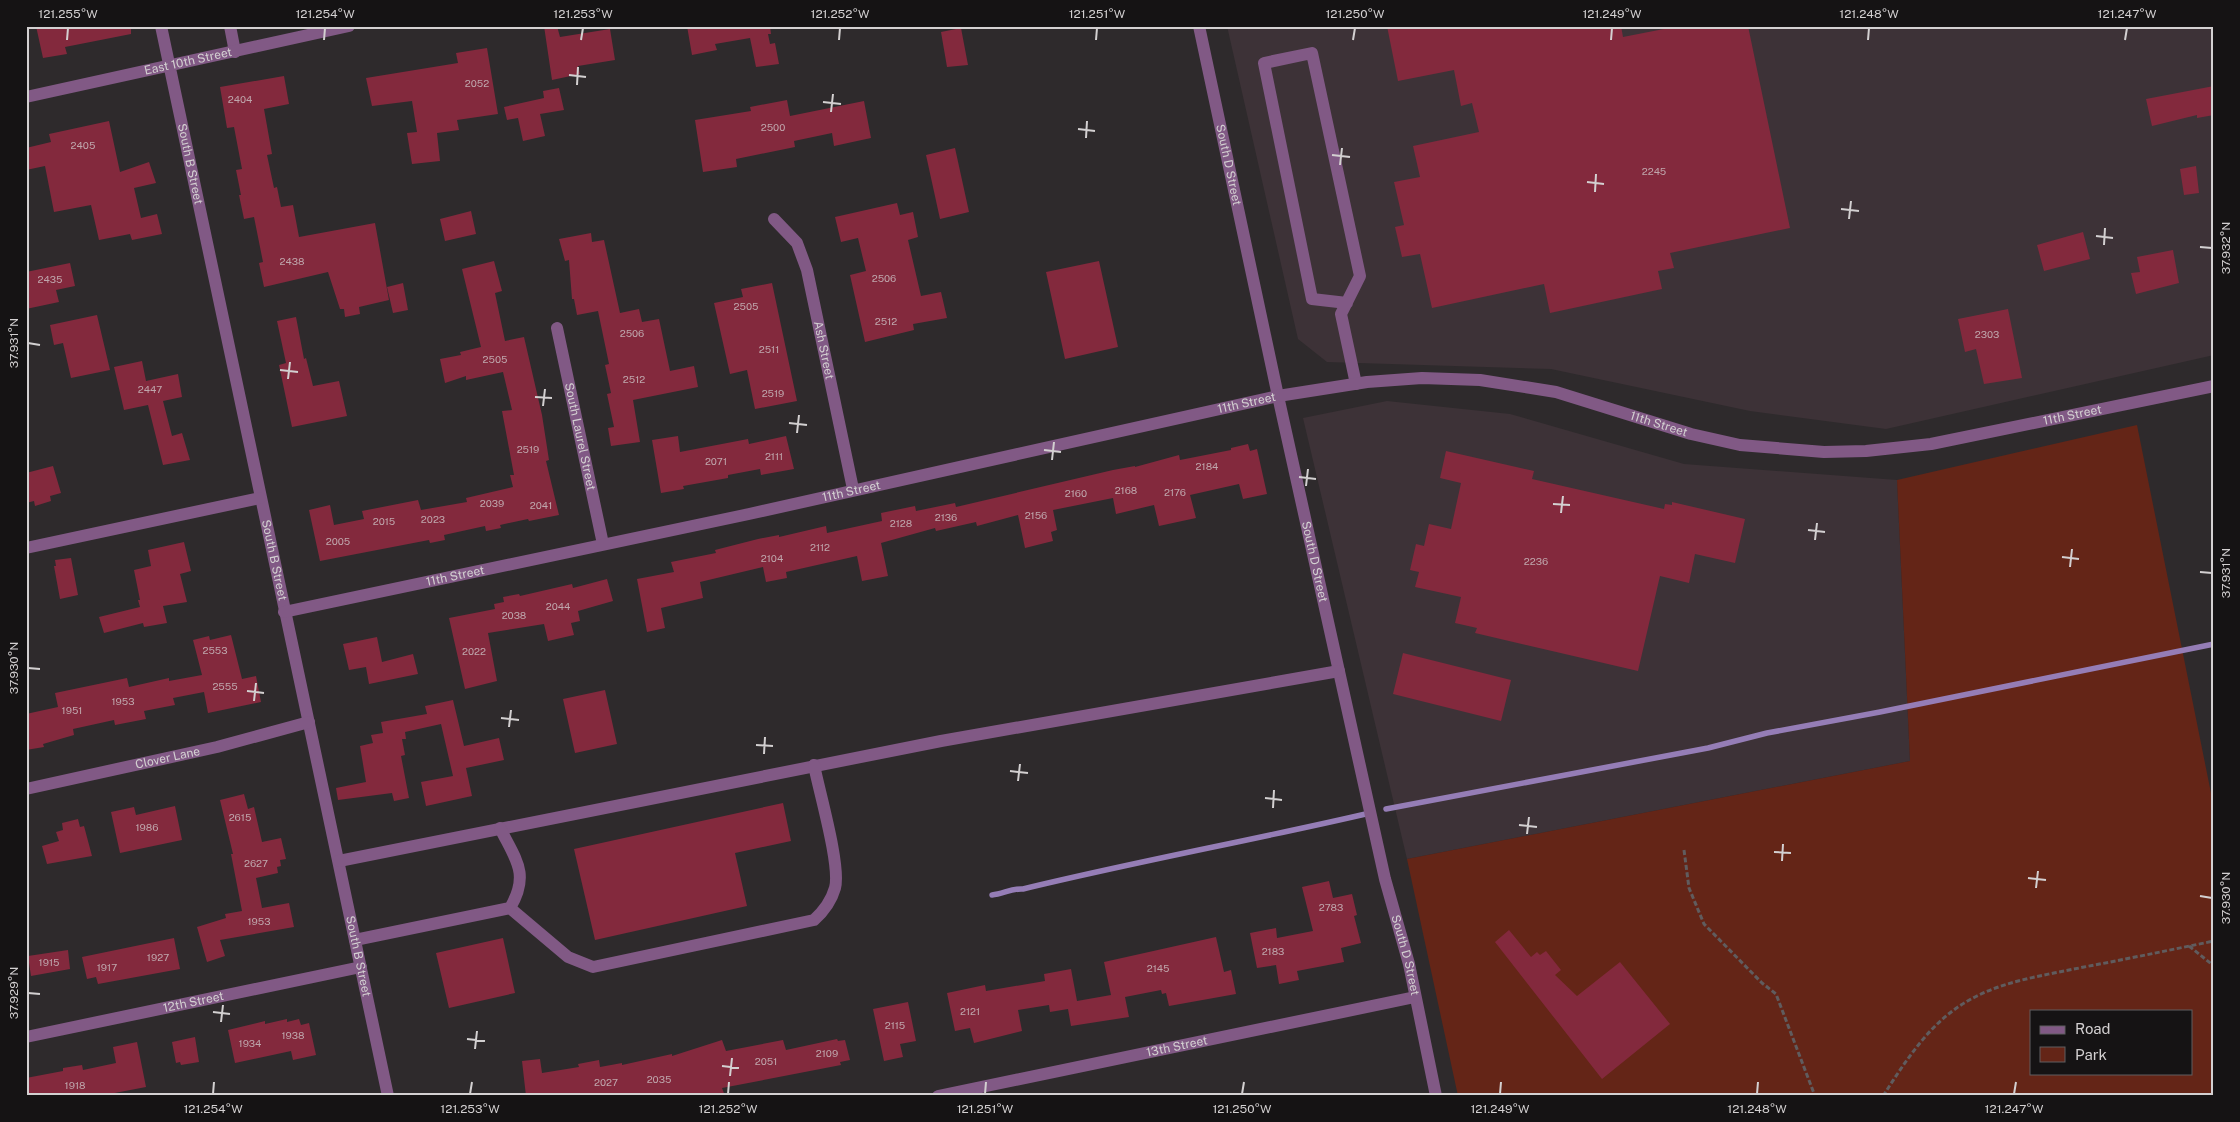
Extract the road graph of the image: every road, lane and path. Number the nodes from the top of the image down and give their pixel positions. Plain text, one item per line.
1 (161, 26) edge
2 (230, 26) edge
3 (350, 26) edge
4 (1199, 26) edge
5 (235, 52) junction
6 (169, 66) junction
7 (26, 97) edge
8 (774, 219) dead end
9 (1347, 303) junction
10 (557, 328) dead end
11 (1356, 384) junction
12 (2214, 386) edge
13 (1278, 396) junction
14 (853, 489) junction
15 (260, 498) junction
16 (603, 544) junction
17 (26, 548) edge
18 (284, 612) junction
19 (1339, 671) junction
20 (309, 722) junction
21 (814, 765) junction
22 (26, 789) edge
23 (500, 828) junction
24 (1684, 850) dead end
25 (338, 861) junction
26 (510, 908) junction
27 (355, 940) junction
28 (2214, 941) edge
29 (2189, 946) junction
30 (2214, 966) edge
31 (361, 967) junction
32 (1415, 997) junction
33 (26, 1037) edge
34 (388, 1096) edge
35 (938, 1096) edge
36 (1436, 1096) edge
37 (1815, 1096) edge
38 (1883, 1096) edge

1 - 6 street, South B Street
2 - 5 street
3 - 5 street, East 10th Street
4 - 13 street, South D Street
5 - 6 street, East 10th Street
6 - 7 street, East 10th Street
6 - 15 street, South B Street
8 - 14 street, Ash Street
9 - 9 street
9 - 11 street
10 - 16 street, South Laurel Street
11 - 12 street, 11th Street
11 - 13 street, 11th Street
13 - 14 street, 11th Street
13 - 19 street, South D Street
14 - 16 street, 11th Street
15 - 17 street
15 - 18 street, South B Street
16 - 18 street, 11th Street
18 - 20 street, South B Street
19 - 21 street
19 - 32 street, South D Street
20 - 22 street, Clover Lane
20 - 25 street, South B Street
21 - 23 street
21 - 26 street
23 - 25 street
23 - 26 street
24 - 37 path
25 - 27 street, South B Street
26 - 27 street
27 - 31 street, South B Street
28 - 29 path
29 - 30 path
29 - 38 path
31 - 33 street, 12th Street
31 - 34 street, South B Street
32 - 35 street, 13th Street
32 - 36 street, South D Street

